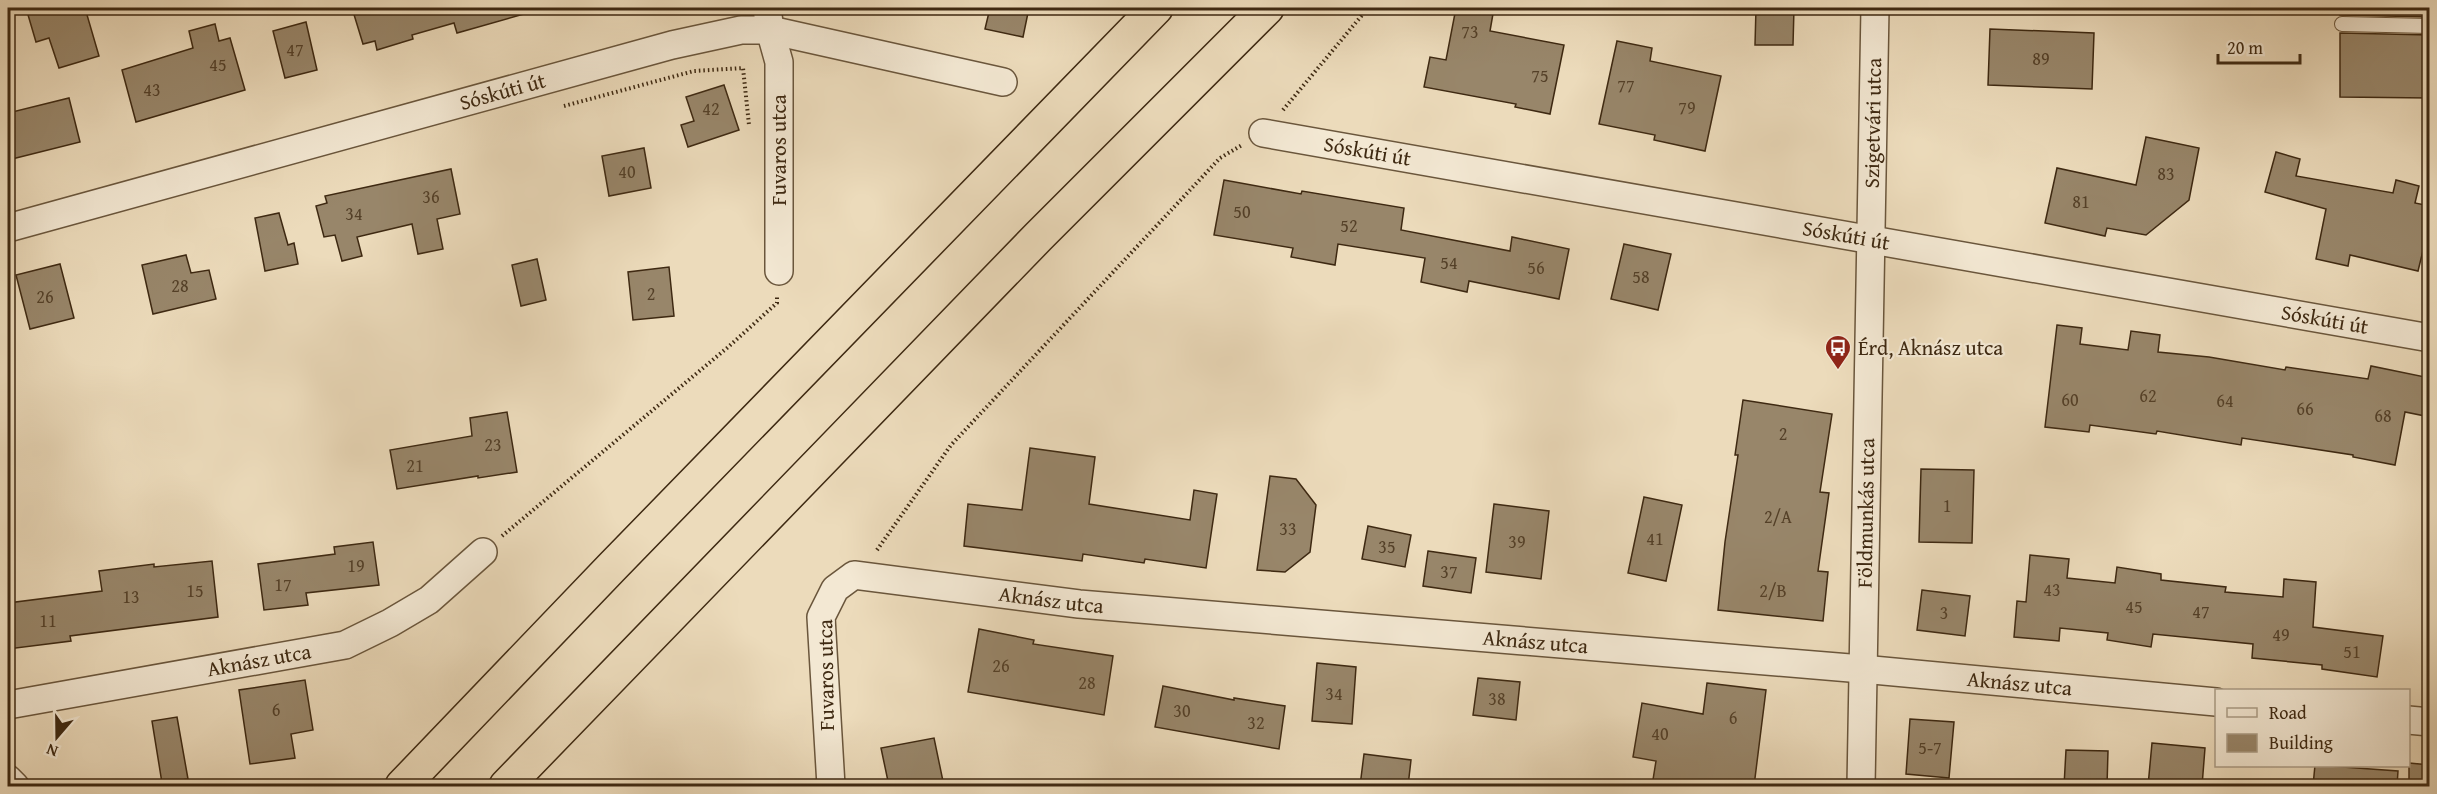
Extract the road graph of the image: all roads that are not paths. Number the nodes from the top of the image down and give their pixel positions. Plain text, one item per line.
1 (1156, 8) edge
2 (1267, 8) edge
3 (1875, 8) edge
4 (768, 19) edge
5 (2342, 24) dead end
6 (2430, 26) edge
7 (1003, 82) dead end
8 (1263, 134) road end
9 (8, 228) edge
10 (1869, 239) junction
11 (779, 271) road end
12 (2430, 338) edge
13 (483, 552) road end
14 (857, 576) joint
15 (1862, 669) junction
16 (2215, 702) edge
17 (8, 705) edge
18 (2410, 720) edge
19 (2430, 722) edge
20 (8, 779) edge
21 (15, 786) edge
22 (402, 786) edge
23 (506, 786) edge
24 (831, 786) edge
25 (1861, 786) edge

1 - 22 highway
2 - 23 highway
3 - 10 street, Szigetvári utca
4 - 7 street, Sóskúti út
4 - 9 street, Sóskúti út
4 - 11 street, Fuvaros utca
5 - 6 lane
8 - 10 street, Sóskúti út
10 - 12 street, Sóskúti út
10 - 15 street, Földmunkás utca
13 - 17 street, Aknász utca
14 - 15 street, Aknász utca
14 - 24 street, Fuvaros utca
15 - 16 street, Aknász utca
15 - 25 street, Földmunkás utca
18 - 19 street
20 - 21 street

